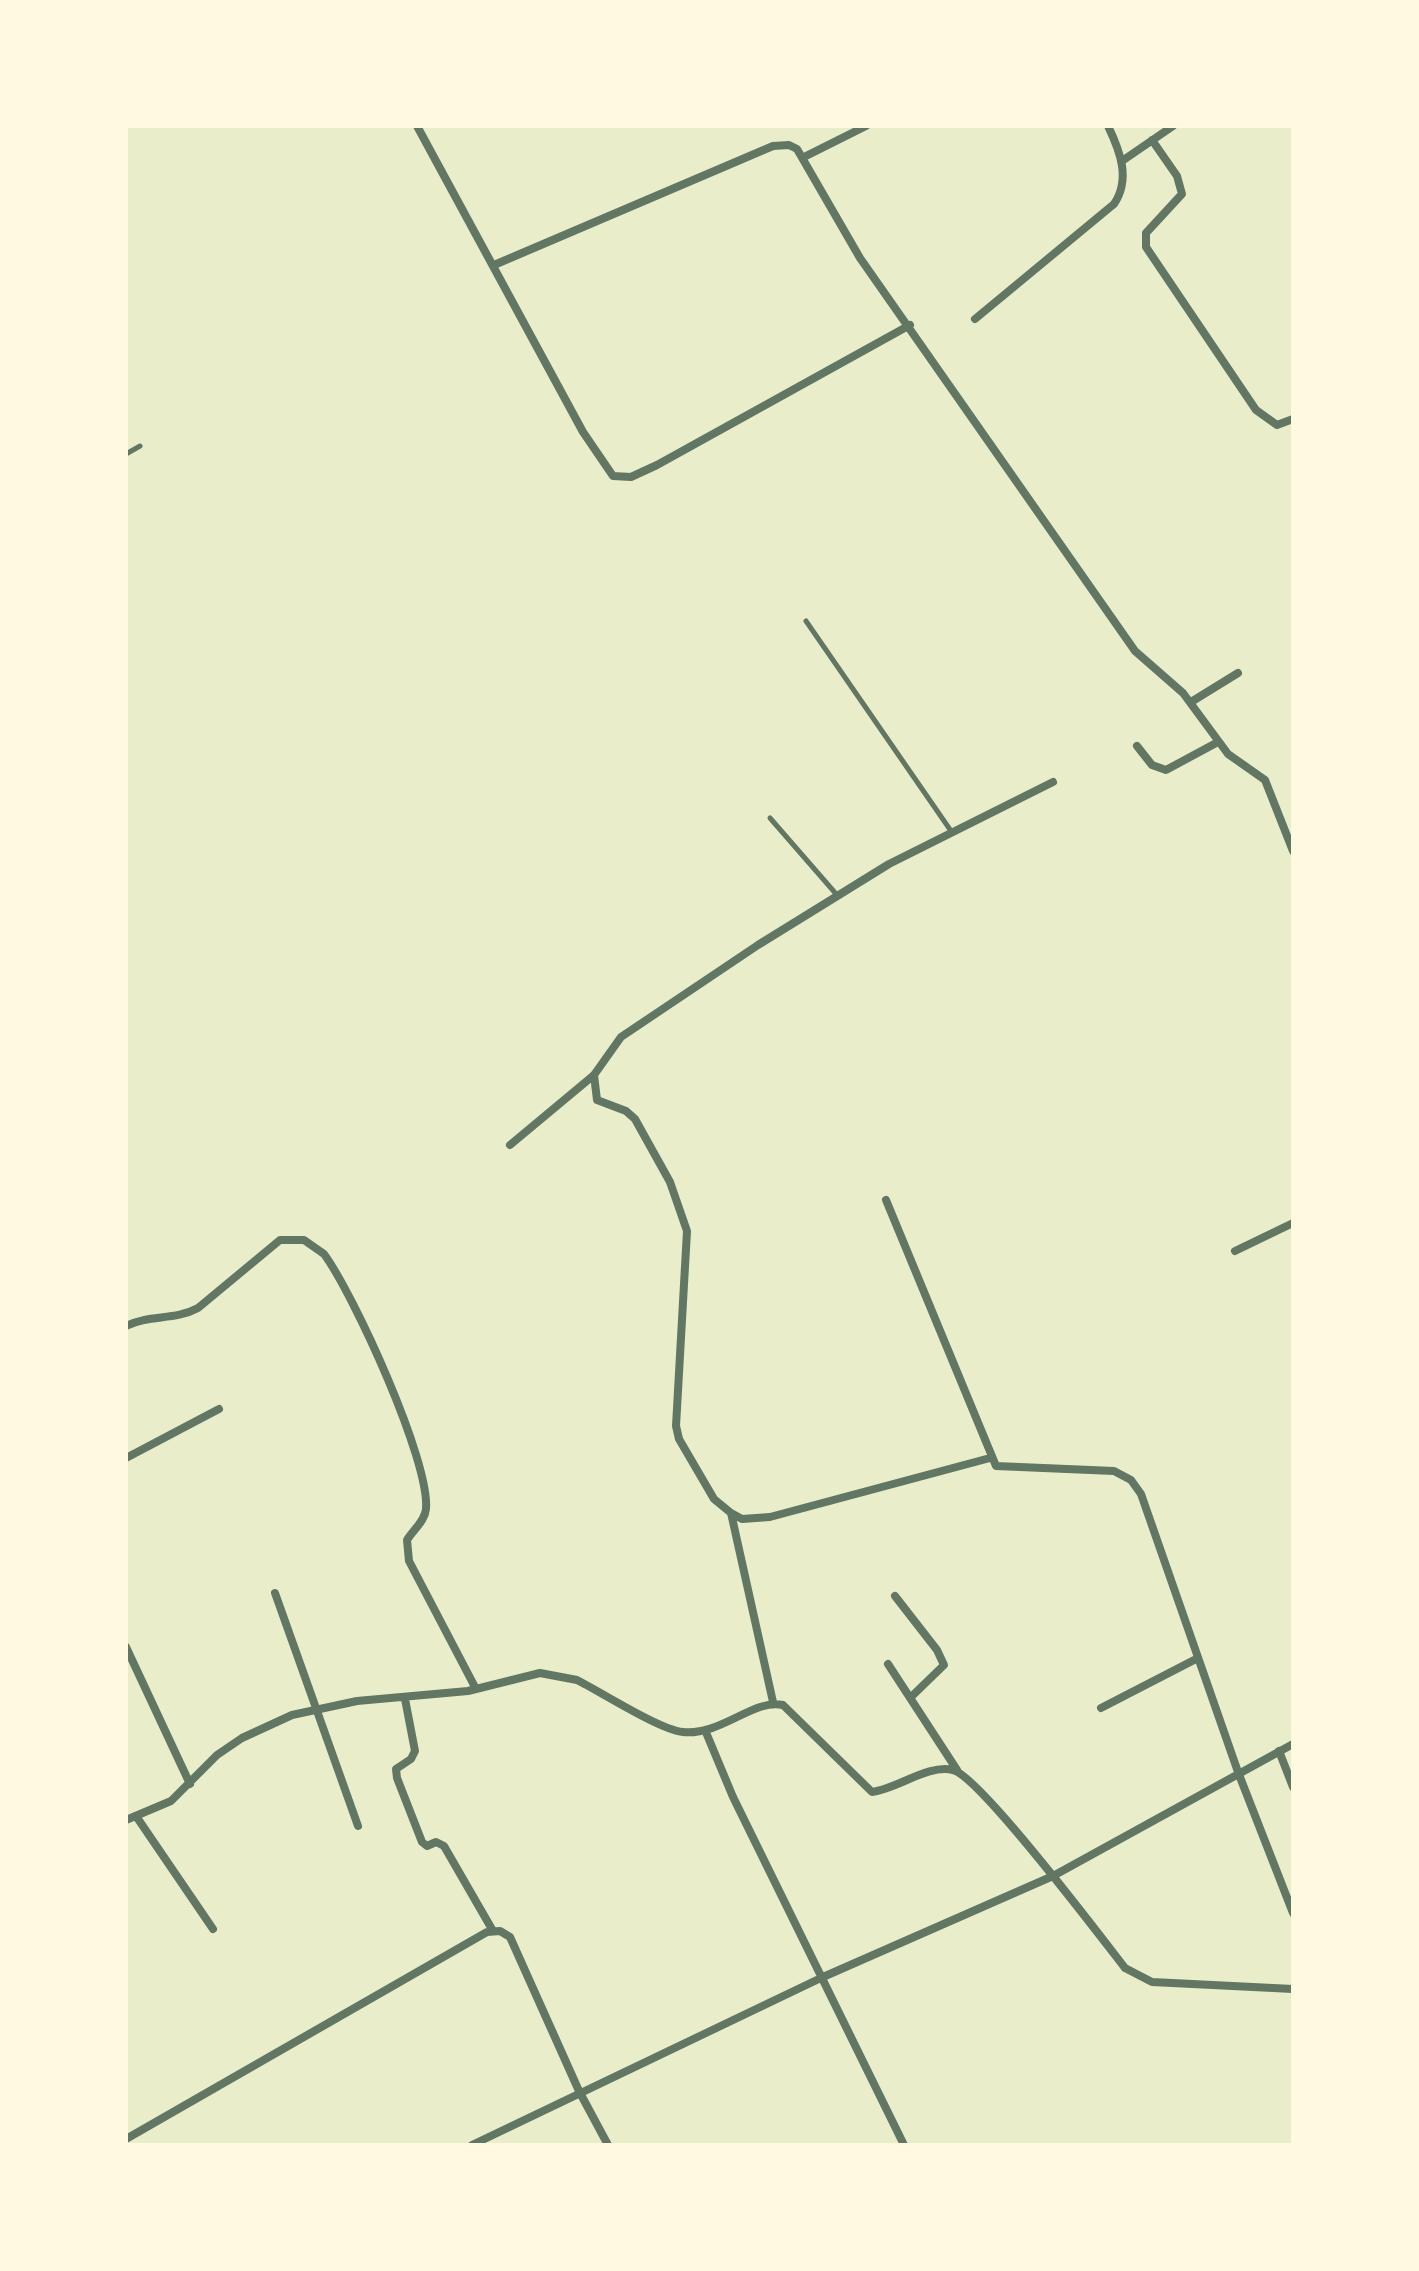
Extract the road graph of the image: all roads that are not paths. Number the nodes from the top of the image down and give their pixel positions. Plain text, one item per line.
1 (417, 126) edge
2 (866, 126) edge
3 (1108, 126) edge
4 (1173, 126) edge
5 (1152, 140) junction
6 (804, 157) junction
7 (1122, 161) junction
8 (494, 265) junction
9 (975, 319) dead end
10 (910, 325) junction
11 (1293, 419) edge
12 (140, 446) dead end
13 (126, 454) edge
14 (806, 621) dead end
15 (1238, 673) dead end
16 (1191, 702) junction
17 (1218, 742) junction
18 (1137, 746) dead end
19 (1053, 782) dead end
20 (770, 818) dead end
21 (951, 831) junction
22 (1293, 851) edge
23 (837, 895) junction
24 (594, 1075) junction
25 (510, 1145) dead end
26 (886, 1200) dead end
27 (1293, 1223) edge
28 (1235, 1251) dead end
29 (126, 1326) edge
30 (219, 1409) dead end
31 (126, 1458) edge
32 (990, 1458) junction
33 (731, 1513) junction
34 (275, 1593) dead end
35 (895, 1596) dead end
36 (126, 1647) edge
37 (1198, 1658) junction
38 (888, 1664) dead end
39 (476, 1689) junction
40 (910, 1698) junction
41 (405, 1699) junction
42 (773, 1702) junction
43 (1101, 1708) dead end
44 (314, 1709) junction
45 (705, 1730) junction
46 (1293, 1744) edge
47 (1279, 1751) junction
48 (957, 1770) junction
49 (1238, 1772) junction
50 (190, 1784) junction
51 (1293, 1787) edge
52 (136, 1816) junction
53 (126, 1820) edge
54 (358, 1826) dead end
55 (1053, 1876) junction
56 (1293, 1913) edge
57 (213, 1929) dead end
58 (493, 1931) junction
59 (823, 1977) junction
60 (1293, 1989) edge
61 (579, 2091) junction
62 (126, 2139) edge
63 (472, 2145) edge
64 (608, 2145) edge
65 (904, 2145) edge

1 - 8 street
2 - 6 street
3 - 7 street
4 - 5 street
5 - 7 street
5 - 11 street
6 - 8 street
6 - 10 street
7 - 9 street
8 - 10 street
10 - 16 street
12 - 13 lane
14 - 21 lane
15 - 16 street
16 - 17 street
17 - 18 street
17 - 22 street
19 - 21 street
20 - 23 lane
21 - 23 street
23 - 24 street
24 - 25 street
24 - 33 street
26 - 32 street
27 - 28 street
29 - 39 street
30 - 31 street
32 - 33 street
32 - 37 street
33 - 42 street
34 - 44 street
35 - 40 street
36 - 50 street
37 - 43 street
37 - 49 street
38 - 40 street
39 - 41 street
39 - 45 street
40 - 48 street
41 - 44 street
41 - 58 street
42 - 45 street
42 - 48 street
44 - 50 street
44 - 54 street
45 - 59 street
46 - 47 street
47 - 49 street
47 - 51 street
48 - 55 street
49 - 55 street
49 - 56 street
50 - 52 street
52 - 53 street
52 - 57 street
55 - 59 street
55 - 60 street
58 - 61 street
58 - 62 street
59 - 61 street
59 - 65 street
61 - 63 street
61 - 64 street

